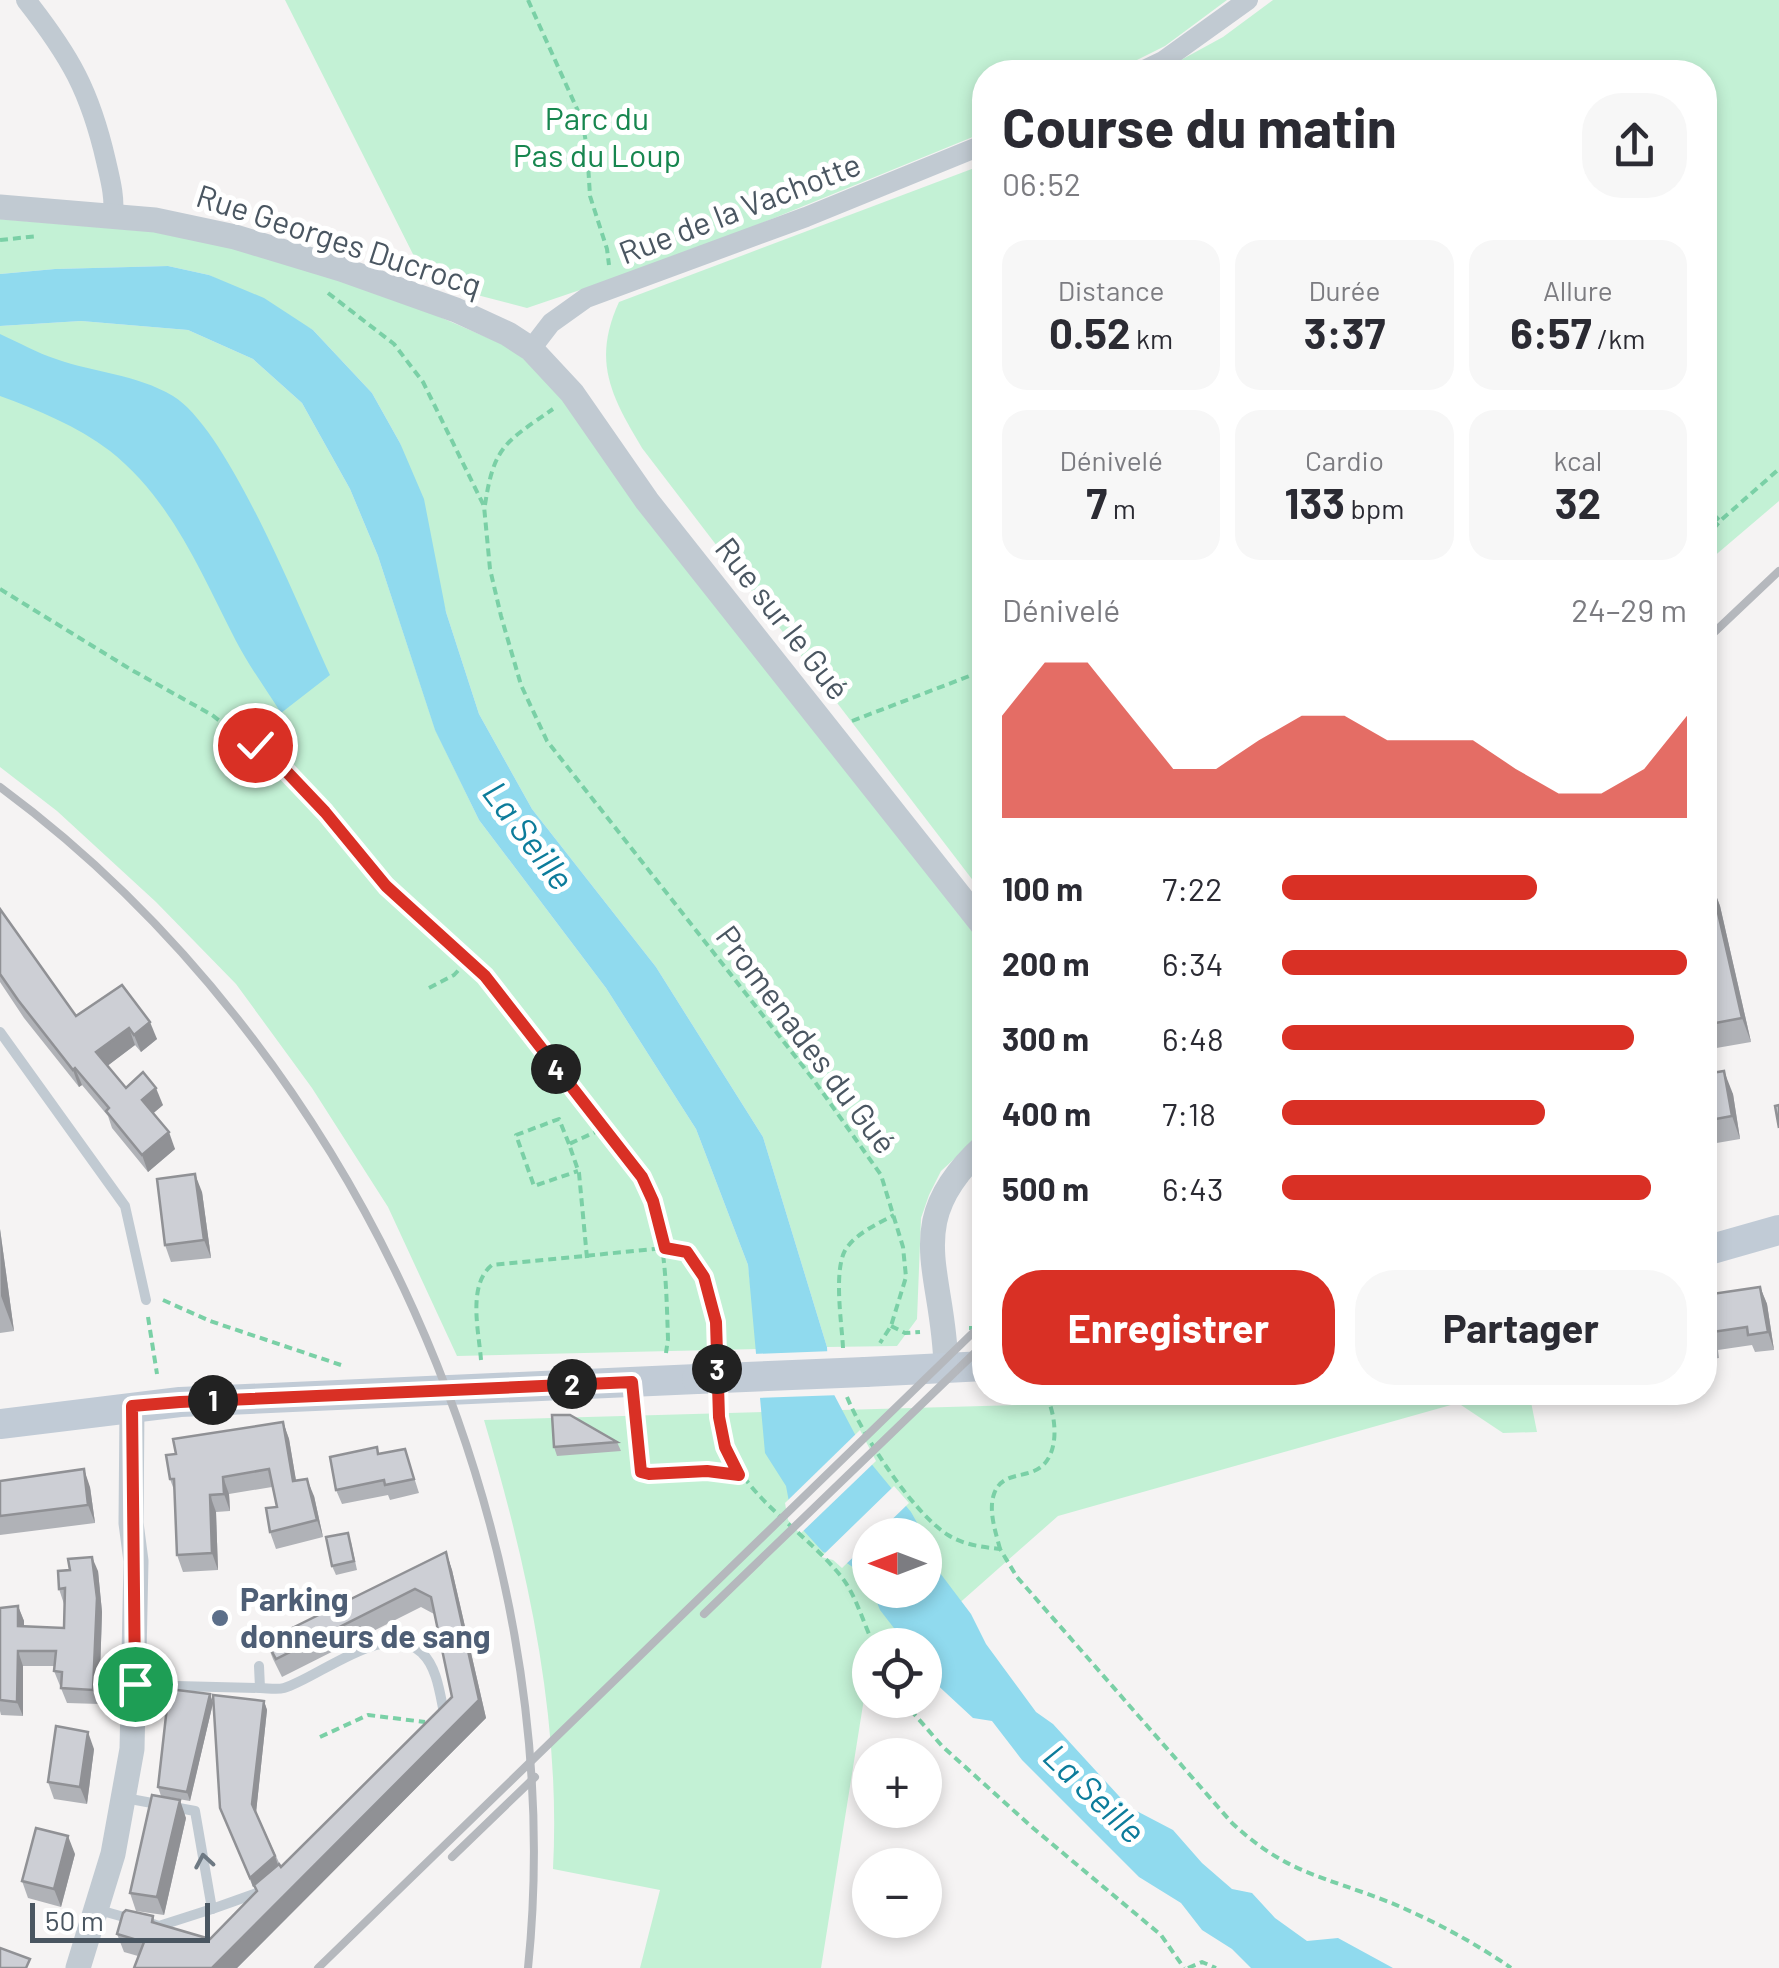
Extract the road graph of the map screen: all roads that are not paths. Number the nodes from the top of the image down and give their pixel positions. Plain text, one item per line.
1 (26, 0) edge
2 (1248, 0) edge
3 (1164, 60) edge
4 (972, 149) edge
5 (0, 206) edge
6 (113, 215) junction
7 (531, 349) junction
8 (972, 912) edge
9 (0, 1032) edge
10 (972, 1159) edge
11 (1779, 1230) edge
12 (1717, 1248) edge
13 (146, 1300) road end
14 (972, 1367) edge
15 (946, 1369) junction
16 (132, 1406) junction
17 (0, 1424) edge
18 (259, 1666) dead end
19 (135, 1684) junction
20 (260, 1688) junction
21 (434, 1724) edge
22 (124, 1798) junction
23 (266, 1888) edge
24 (212, 1909) junction
25 (98, 1910) junction
26 (78, 1968) edge

1 - 6 street
2 - 3 street
4 - 7 street, Rue de la Vachotte
5 - 6 street, Rue Georges Ducrocq
6 - 7 street, Rue Georges Ducrocq
7 - 8 street, Rue sur le Gué
9 - 13 lane
10 - 15 street
11 - 12 main road
14 - 15 main road
15 - 16 main road, bridge
16 - 17 main road
16 - 19 street
18 - 20 lane
19 - 20 lane
19 - 22 street
20 - 21 lane
24 -> 22 lane
22 - 25 street
23 - 24 lane
24 - 25 lane
25 - 26 street

